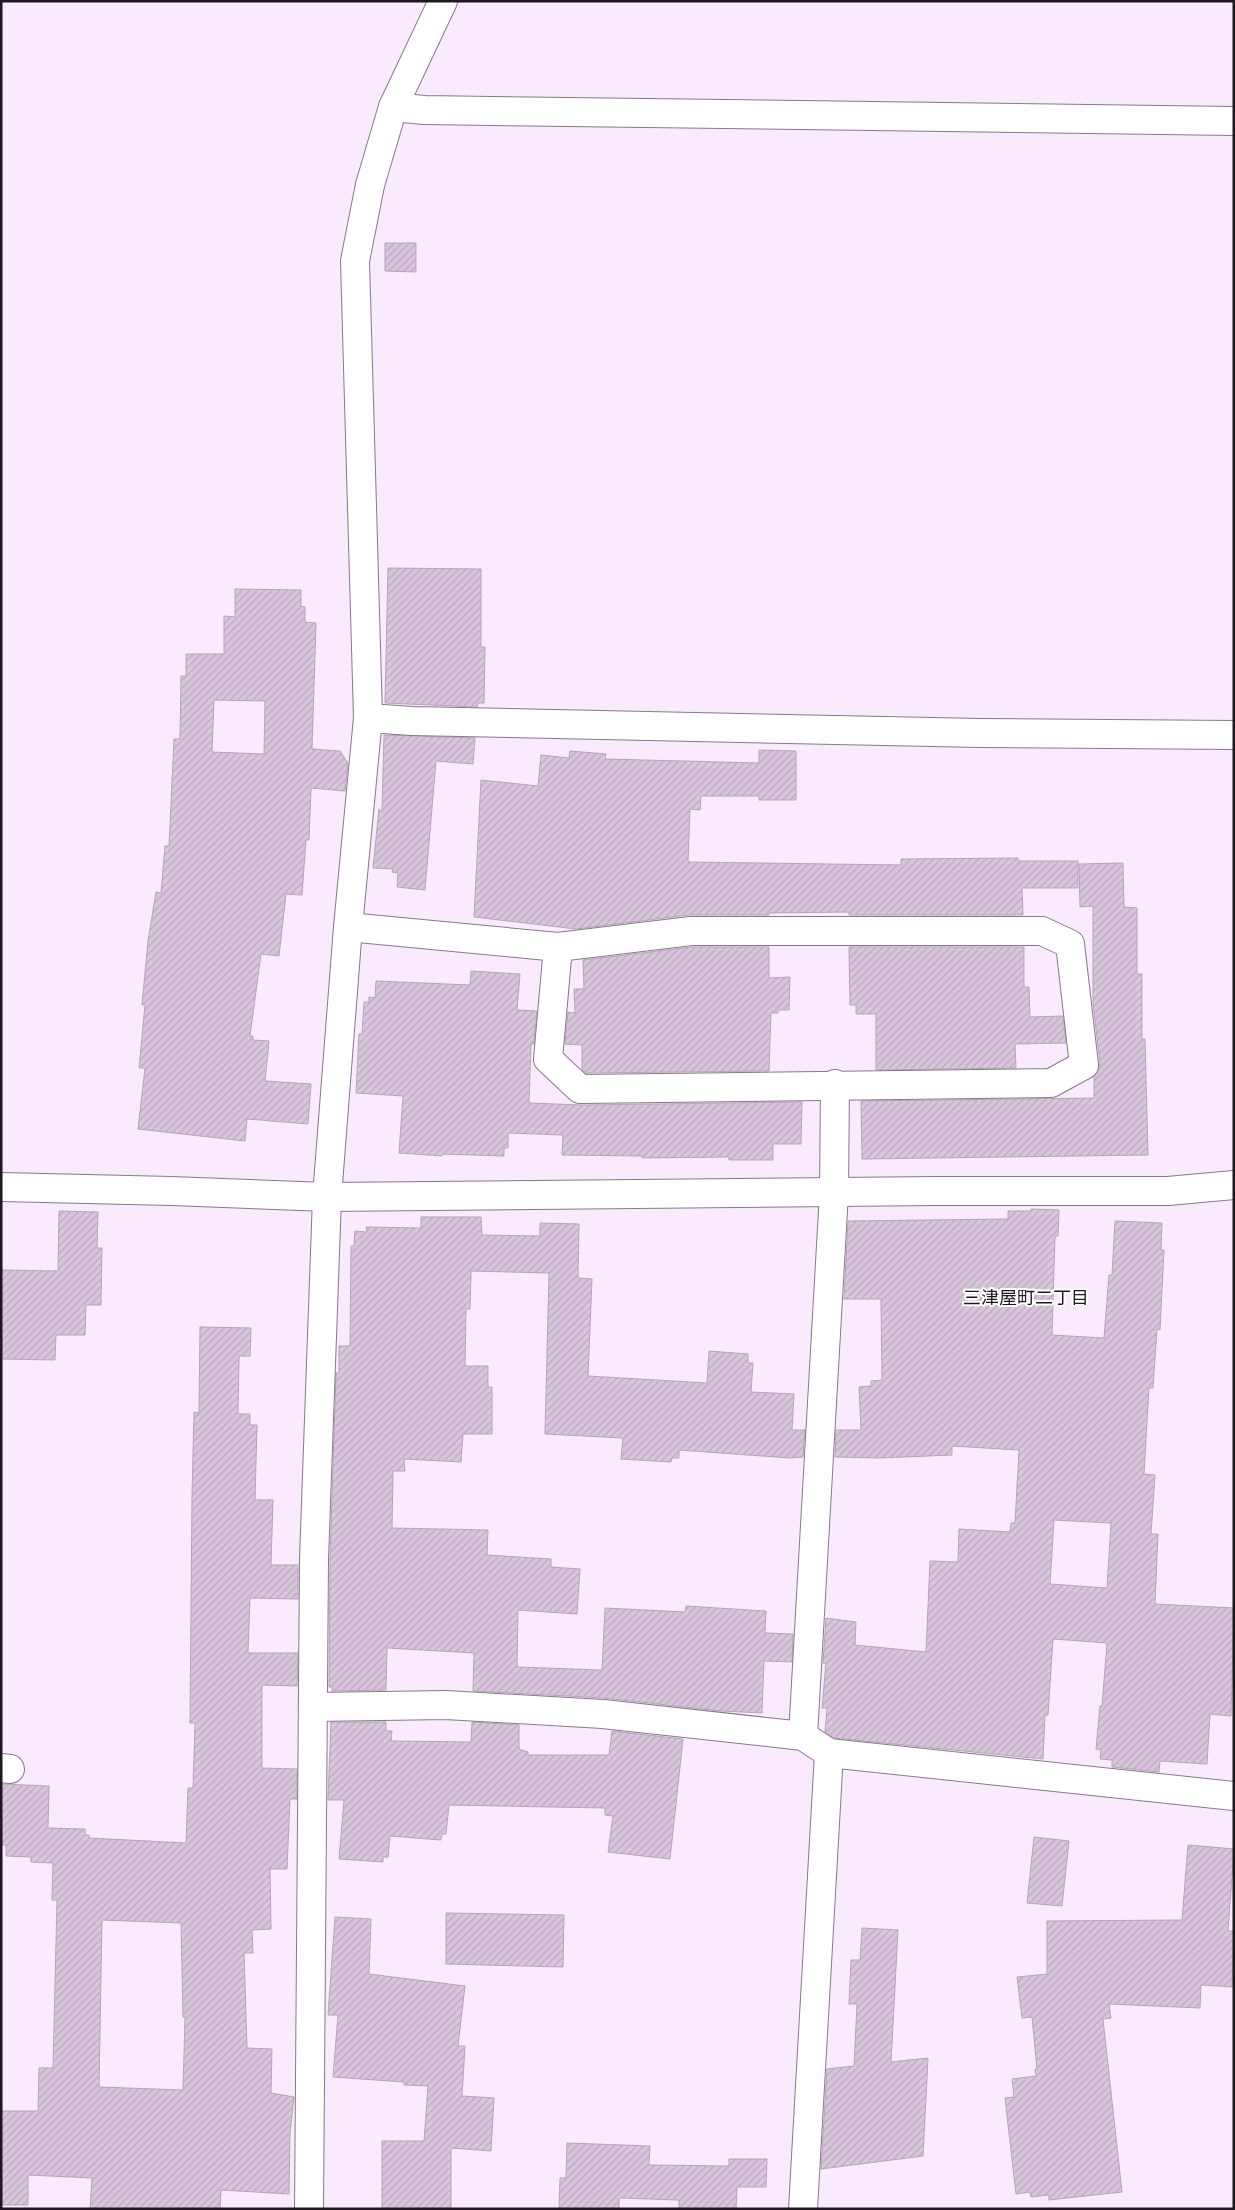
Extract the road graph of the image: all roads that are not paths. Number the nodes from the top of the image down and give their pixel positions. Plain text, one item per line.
1 (442, 1) edge
2 (393, 107) junction
3 (1234, 121) edge
4 (368, 718) junction
5 (1234, 735) edge
6 (348, 926) junction
7 (558, 947) junction
8 (835, 1084) junction
9 (1234, 1185) edge
10 (1, 1187) edge
11 (834, 1193) junction
12 (327, 1197) junction
13 (314, 1707) junction
14 (803, 1736) junction
15 (829, 1753) junction
16 (1234, 1796) edge
17 (309, 2209) edge
18 (803, 2209) edge

1 - 2 street
2 - 3 street
2 - 4 street
4 - 5 street
4 - 6 street
6 - 7 street
6 - 12 street
7 - 8 street
7 - 8 street
8 - 11 street
9 - 11 street
10 - 12 street
11 - 12 street
11 - 14 street
12 - 13 street
13 - 14 street
13 - 17 street
14 - 15 street
15 - 16 street
15 - 18 street

